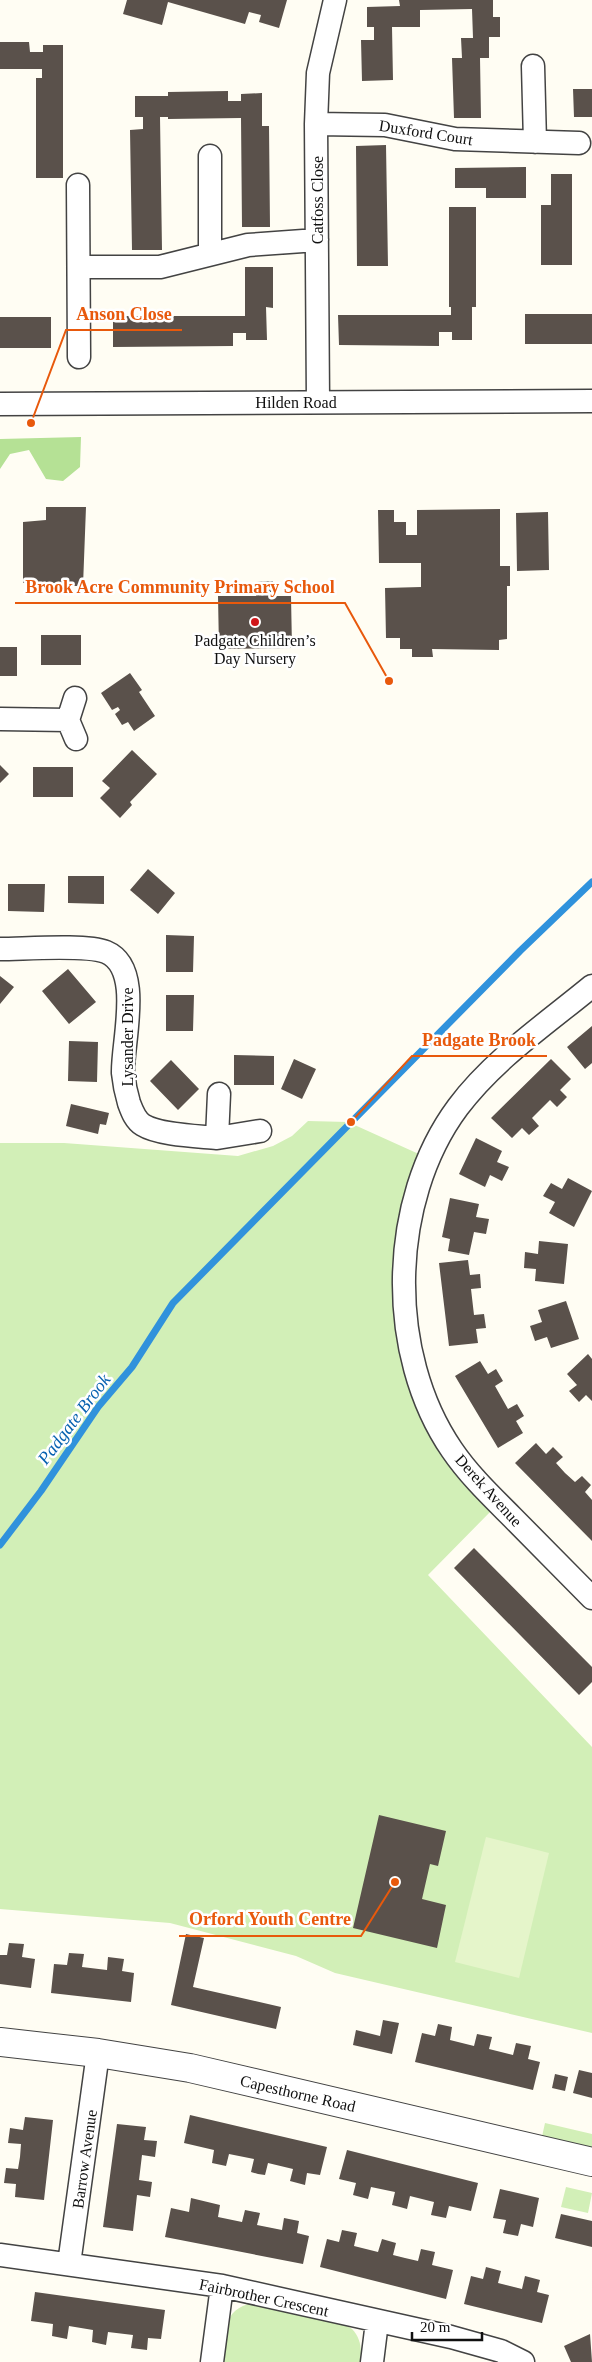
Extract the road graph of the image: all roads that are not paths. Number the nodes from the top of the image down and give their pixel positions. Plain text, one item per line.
1 (335, 0) edge
2 (533, 66) dead end
3 (316, 124) junction
4 (535, 142) junction
5 (579, 143) dead end
6 (210, 156) dead end
7 (78, 185) dead end
8 (317, 240) junction
9 (210, 254) junction
10 (79, 267) junction
11 (79, 357) dead end
12 (592, 401) edge
13 (318, 402) junction
14 (0, 404) edge
15 (75, 698) dead end
16 (0, 719) edge
17 (0, 949) edge
18 (592, 986) edge
19 (219, 1094) dead end
20 (260, 1131) dead end
21 (217, 1138) junction
22 (592, 1598) edge
23 (0, 2042) edge
24 (98, 2054) junction
25 (592, 2162) edge
26 (0, 2254) edge
27 (69, 2264) junction
28 (222, 2286) junction
29 (377, 2322) junction
30 (212, 2362) edge
31 (372, 2362) edge
32 (523, 2362) edge

1 - 3 street, Catfoss Close
2 - 4 street
3 - 4 street, Duxford Court
3 - 8 street, Catfoss Close
4 - 5 street, Duxford Court
6 - 9 street
7 - 10 street
8 - 9 street
8 - 13 street, Catfoss Close
9 - 10 street
10 - 11 street
12 - 13 street, Hilden Road
13 - 14 street, Hilden Road
15 - 16 street
17 - 21 street, Lysander Drive
18 - 22 street, Derek Avenue
19 - 21 street
20 - 21 street, Lysander Drive
23 - 24 street, Capesthorne Road
24 - 25 street, Capesthorne Road
24 - 27 street, Barrow Avenue
26 - 27 street, Fairbrother Crescent
27 - 28 street, Fairbrother Crescent
28 - 29 street, Fairbrother Crescent
28 - 30 street
29 - 31 street
29 - 32 street, Fairbrother Crescent

